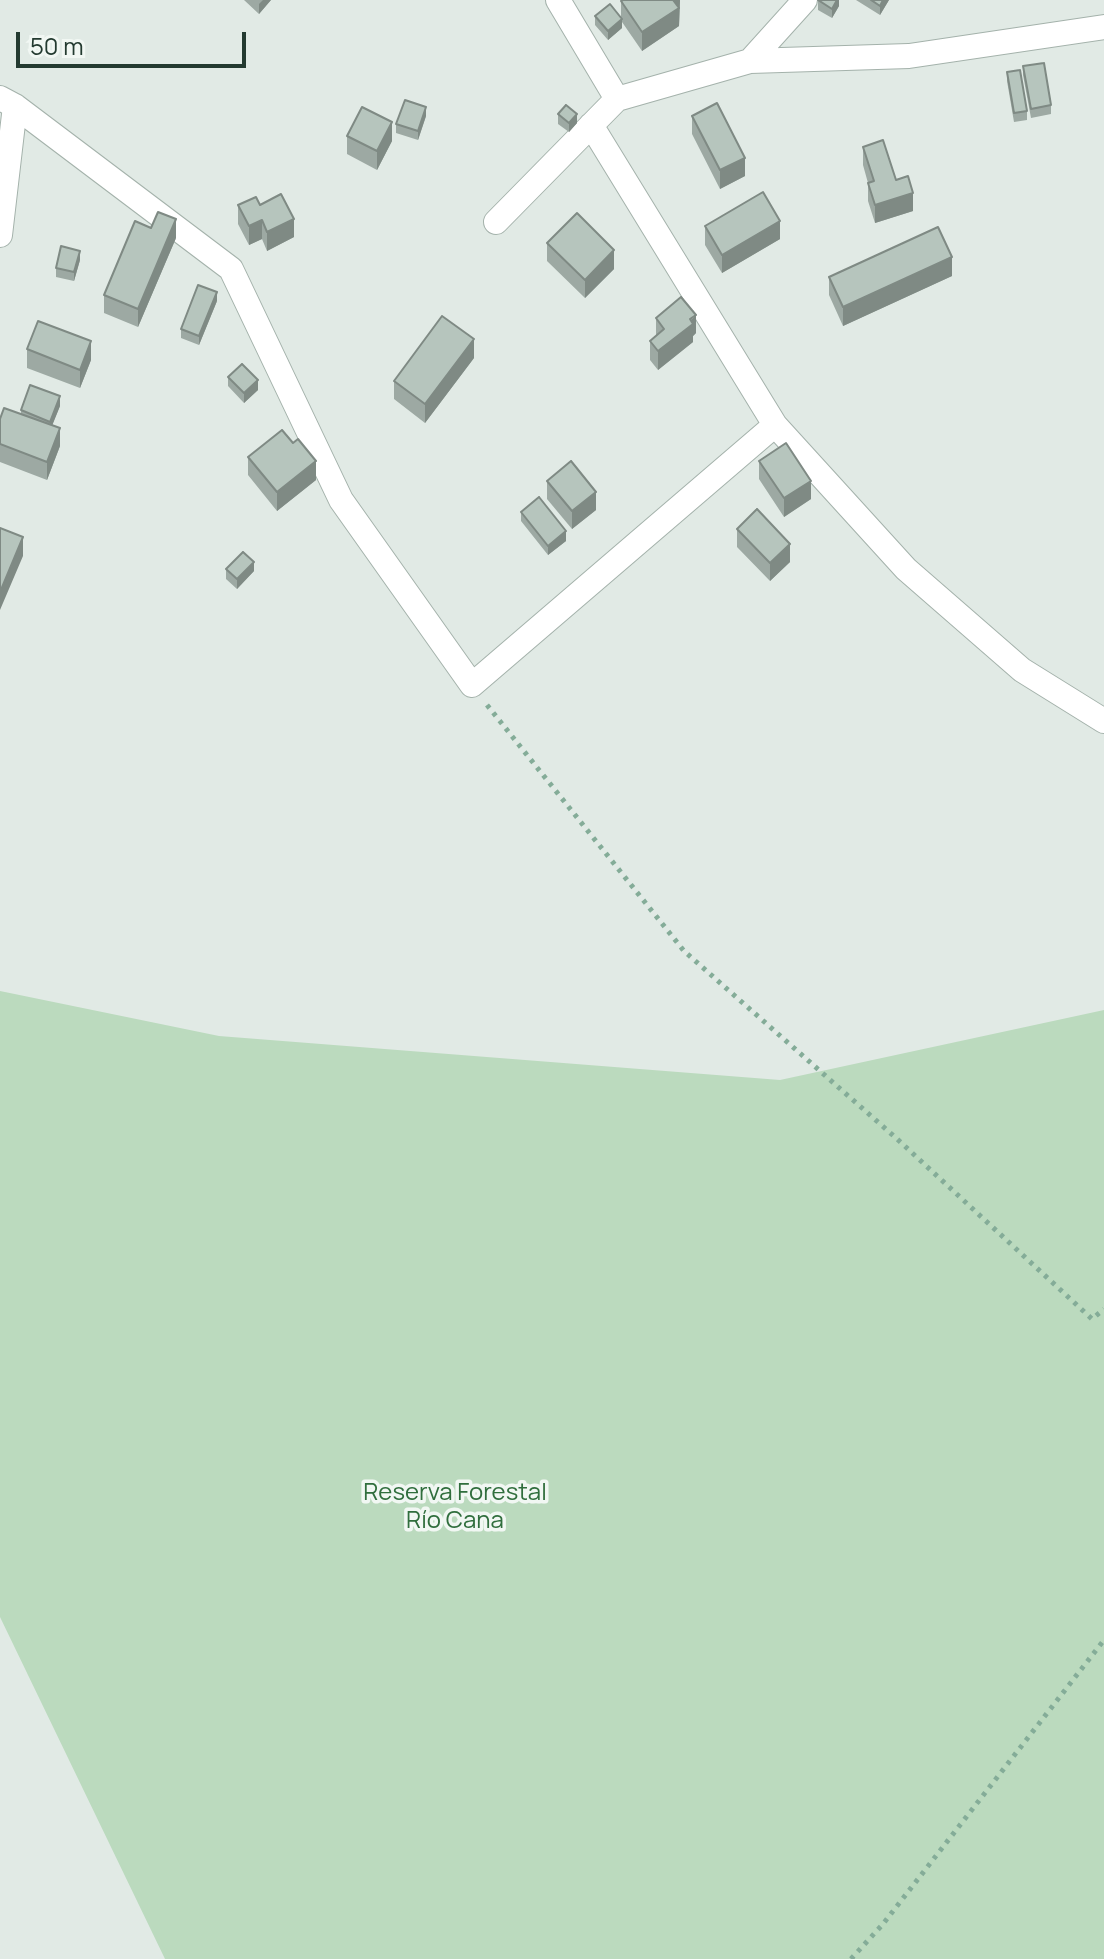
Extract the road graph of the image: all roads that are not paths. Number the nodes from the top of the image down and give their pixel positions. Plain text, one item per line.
1 (558, 0) edge
2 (805, 0) edge
3 (1104, 27) edge
4 (750, 61) junction
5 (617, 99) junction
6 (7, 102) edge
7 (591, 125) junction
8 (496, 222) dead end
9 (0, 235) edge
10 (775, 425) junction
11 (1103, 717) edge

1 - 5 street
2 - 4 street
3 - 4 street
4 - 5 street
5 - 7 street
6 - 9 street
6 - 10 street
7 - 8 street
7 - 10 street
10 - 11 street

